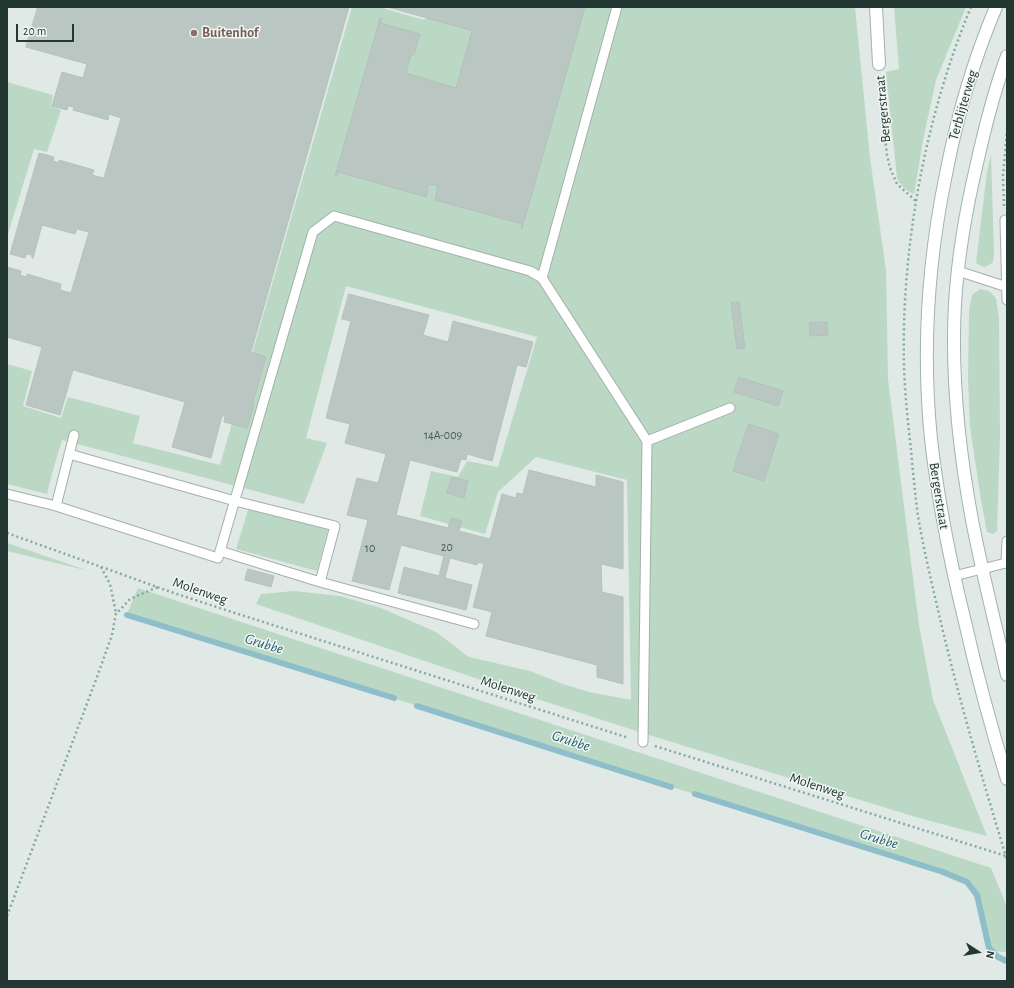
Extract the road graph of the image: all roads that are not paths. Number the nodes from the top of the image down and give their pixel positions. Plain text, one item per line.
1 (617, 7) edge
2 (876, 7) edge
3 (996, 7) edge
4 (1007, 56) edge
5 (879, 64) road end
6 (940, 206) joint
7 (967, 210) joint
8 (1006, 220) edge
9 (958, 271) junction
10 (542, 278) junction
11 (1007, 286) edge
12 (1007, 300) edge
13 (730, 408) dead end
14 (74, 435) dead end
15 (647, 441) junction
16 (69, 454) junction
17 (7, 494) edge
18 (235, 501) junction
19 (56, 506) junction
20 (1007, 541) edge
21 (220, 551) junction
22 (982, 569) junction
23 (954, 576) junction
24 (320, 582) junction
25 (474, 624) dead end
26 (1007, 675) edge
27 (643, 742) road end
28 (1007, 779) edge

1 - 10 lane
2 - 5 main road, Bergerstraat
3 - 6 main road, Terblijterweg
4 - 7 main road, Terblijterweg
6 - 23 main road, Bergerstraat
7 - 9 main road, Bergerstraat
8 - 11 lane
9 - 11 lane
9 - 22 main road, Bergerstraat
10 - 15 lane
10 - 18 lane
11 - 12 lane
13 - 15 lane
14 - 16 lane
15 - 27 lane
16 - 18 lane
16 - 19 lane
17 - 19 lane
18 - 21 lane
18 - 24 lane
19 - 21 lane
20 - 22 lane
21 - 24 lane
22 - 23 lane
22 - 26 main road, Bergerstraat
23 - 28 main road, Bergerstraat
24 - 25 lane

